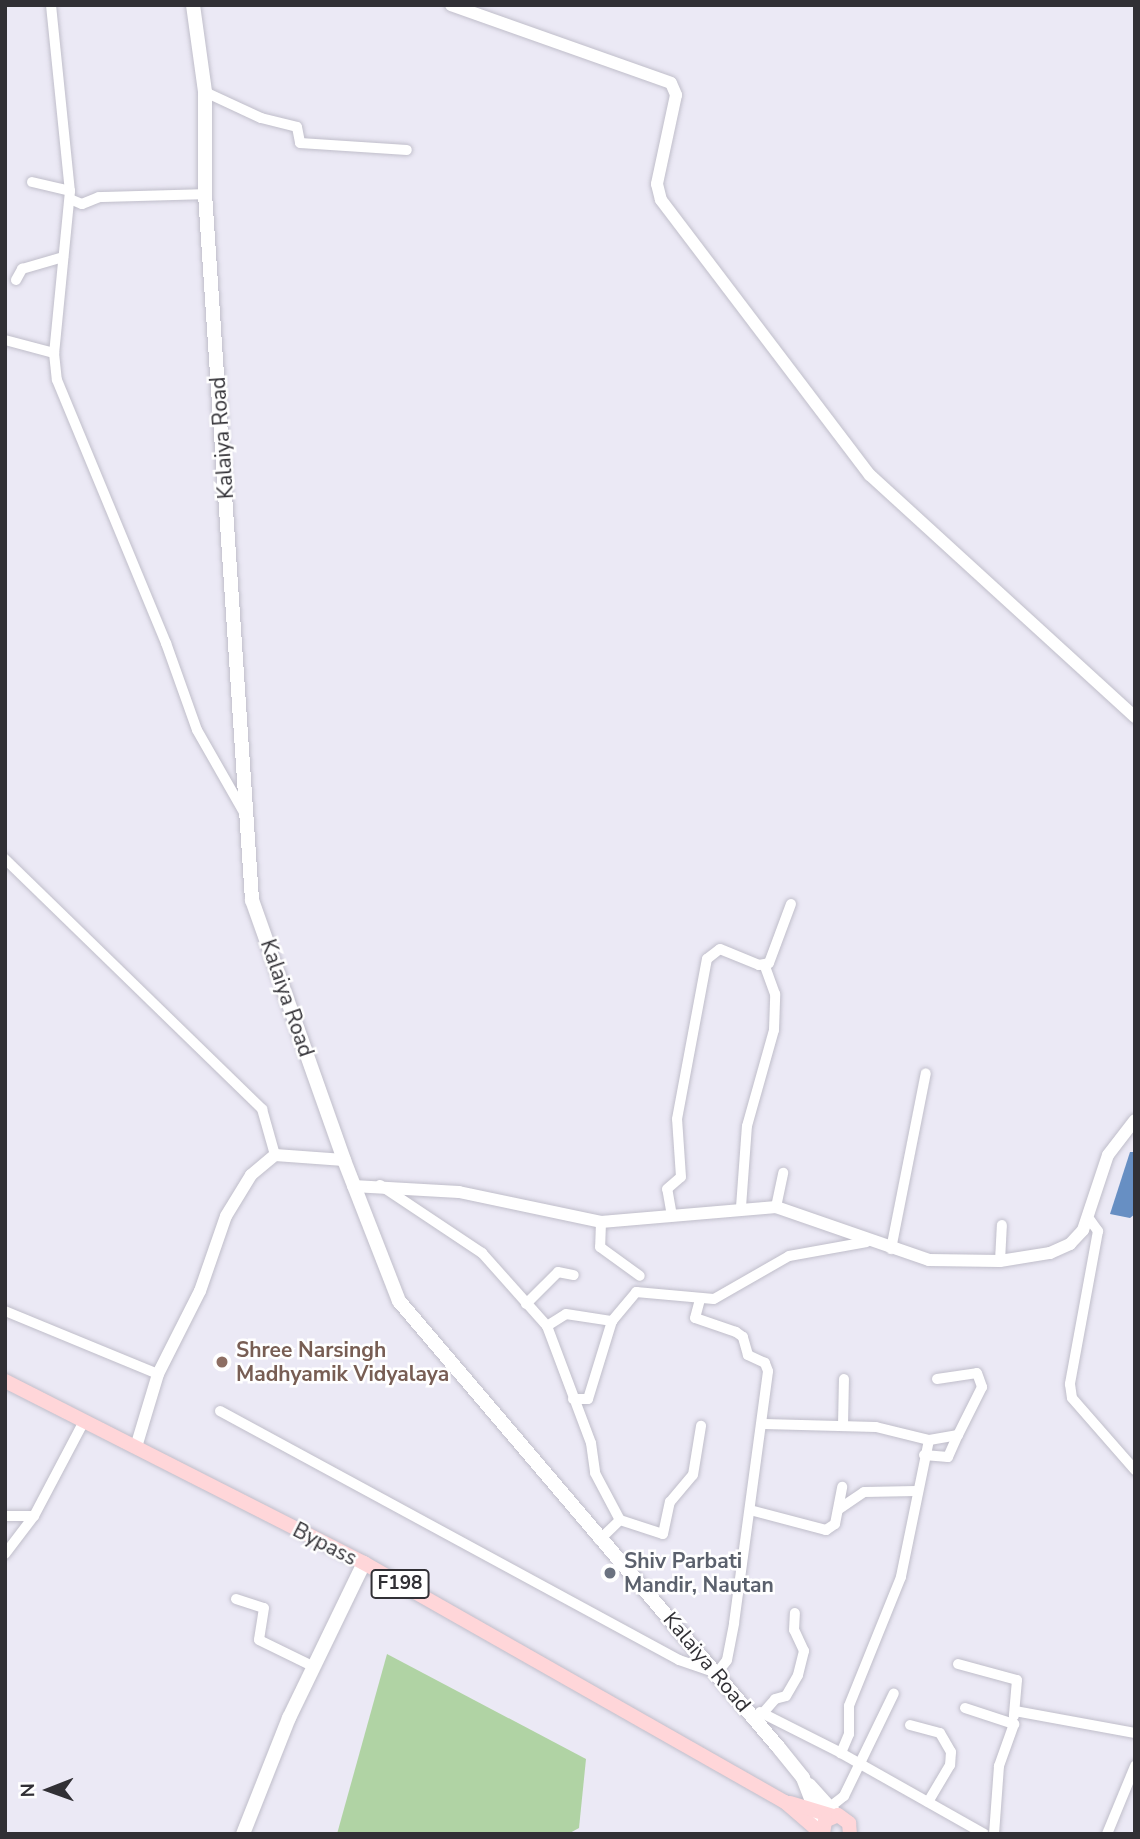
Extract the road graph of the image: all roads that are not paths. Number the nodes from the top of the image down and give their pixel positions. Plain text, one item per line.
1 (51, 5) edge
2 (193, 5) edge
3 (451, 5) edge
4 (205, 92) junction
5 (407, 149) dead end
6 (32, 182) dead end
7 (205, 194) junction
8 (70, 195) junction
9 (63, 257) junction
10 (16, 280) dead end
11 (5, 340) edge
12 (54, 353) junction
13 (1135, 717) edge
14 (247, 817) junction
15 (5, 859) edge
16 (790, 904) dead end
17 (765, 966) junction
18 (926, 1073) dead end
19 (1135, 1120) edge
20 (275, 1154) junction
21 (344, 1160) junction
22 (783, 1173) dead end
23 (380, 1185) junction
24 (353, 1186) junction
25 (741, 1207) junction
26 (776, 1207) junction
27 (672, 1216) junction
28 (1090, 1220) junction
29 (601, 1222) junction
30 (1002, 1225) dead end
31 (867, 1242) junction
32 (891, 1249) junction
33 (1000, 1261) junction
34 (573, 1275) dead end
35 (640, 1276) dead end
36 (700, 1299) junction
37 (526, 1304) junction
38 (5, 1311) edge
39 (612, 1321) junction
40 (547, 1326) junction
41 (158, 1374) junction
42 (844, 1378) dead end
43 (937, 1379) dead end
44 (5, 1381) edge
45 (573, 1399) junction
46 (220, 1411) dead end
47 (84, 1421) junction
48 (764, 1424) junction
49 (843, 1425) junction
50 (701, 1426) dead end
51 (958, 1436) junction
52 (929, 1440) junction
53 (135, 1447) junction
54 (924, 1455) junction
55 (1135, 1470) edge
56 (842, 1487) dead end
57 (916, 1491) junction
58 (750, 1510) junction
59 (838, 1510) junction
60 (5, 1516) edge
61 (34, 1516) junction
62 (620, 1520) junction
63 (599, 1539) junction
64 (5, 1554) edge
65 (364, 1563) junction
66 (236, 1600) dead end
67 (794, 1614) dead end
68 (958, 1664) dead end
69 (314, 1667) junction
70 (717, 1673) junction
71 (894, 1693) dead end
72 (744, 1706) junction
73 (965, 1708) dead end
74 (1014, 1711) junction
75 (763, 1713) junction
76 (1013, 1724) junction
77 (910, 1725) dead end
78 (1135, 1733) edge
79 (841, 1753) junction
80 (857, 1764) junction
81 (1135, 1766) edge
82 (803, 1779) junction
83 (785, 1802) junction
84 (928, 1802) junction
85 (815, 1810) junction
86 (839, 1819) edge
87 (822, 1832) edge
88 (243, 1834) edge
89 (862, 1834) edge
90 (984, 1834) edge
91 (994, 1834) edge
92 (1107, 1834) edge

1 - 8 street
2 - 4 main road, Kalaiya Road
3 - 13 street
4 - 5 street
4 - 7 main road, Kalaiya Road
6 - 8 street
7 - 8 street
7 - 14 main road, Kalaiya Road
8 - 9 street
9 - 10 street
9 - 12 street
11 - 12 street
12 - 14 street
14 - 21 main road, Kalaiya Road
15 - 20 street
16 - 17 street
17 - 25 street
17 - 27 street
18 - 32 street
19 - 28 street
20 - 21 street
20 - 41 street
21 - 24 main road, Kalaiya Road
22 - 26 street
23 - 24 street
23 - 29 street
23 - 37 street
24 - 63 main road, Kalaiya Road
25 - 26 street
25 - 27 street
26 - 31 street
27 - 29 street
28 - 33 street
28 - 55 street
29 - 35 street
30 - 33 street
31 - 32 street
31 - 36 street
32 - 33 street
34 - 37 street
36 - 39 street
36 - 48 street
37 - 40 street
38 - 41 street
39 - 40 street
39 - 45 street
40 - 45 street
41 - 53 street
42 - 49 street
43 - 51 street
44 - 47 main road, Bypass / F198
45 - 62 street
46 - 70 street
47 - 53 main road, Bypass / F198
47 - 61 street
48 - 49 street
48 - 58 street
49 - 52 street
50 - 62 street
51 - 52 street
51 - 54 street
52 - 54 street
53 - 65 main road, Bypass / F198
54 - 57 street
56 - 59 street
57 - 59 street
57 - 79 street
58 - 59 street
58 - 70 street
60 - 61 street
61 - 64 street
62 - 63 street
63 - 70 main road, Kalaiya Road
65 - 69 main road
65 - 83 main road, Bypass / F198
66 - 69 street
67 - 75 street
68 - 74 street
69 - 88 main road
70 - 72 main road, Kalaiya Road
71 - 80 street
72 - 75 street
72 - 82 main road, Kalaiya Road
73 - 76 street
74 - 76 street
74 - 78 street
75 - 79 street
76 - 91 street
77 - 84 street
79 - 80 street
80 - 84 street
80 - 86 street
81 - 92 street
82 - 85 main road, Kalaiya Road
82 - 86 main road
83 - 85 main road
83 - 87 main road
84 - 90 street
85 - 86 main road
85 - 87 main road, Kalaiya Road
86 - 87 main road
86 - 89 main road

